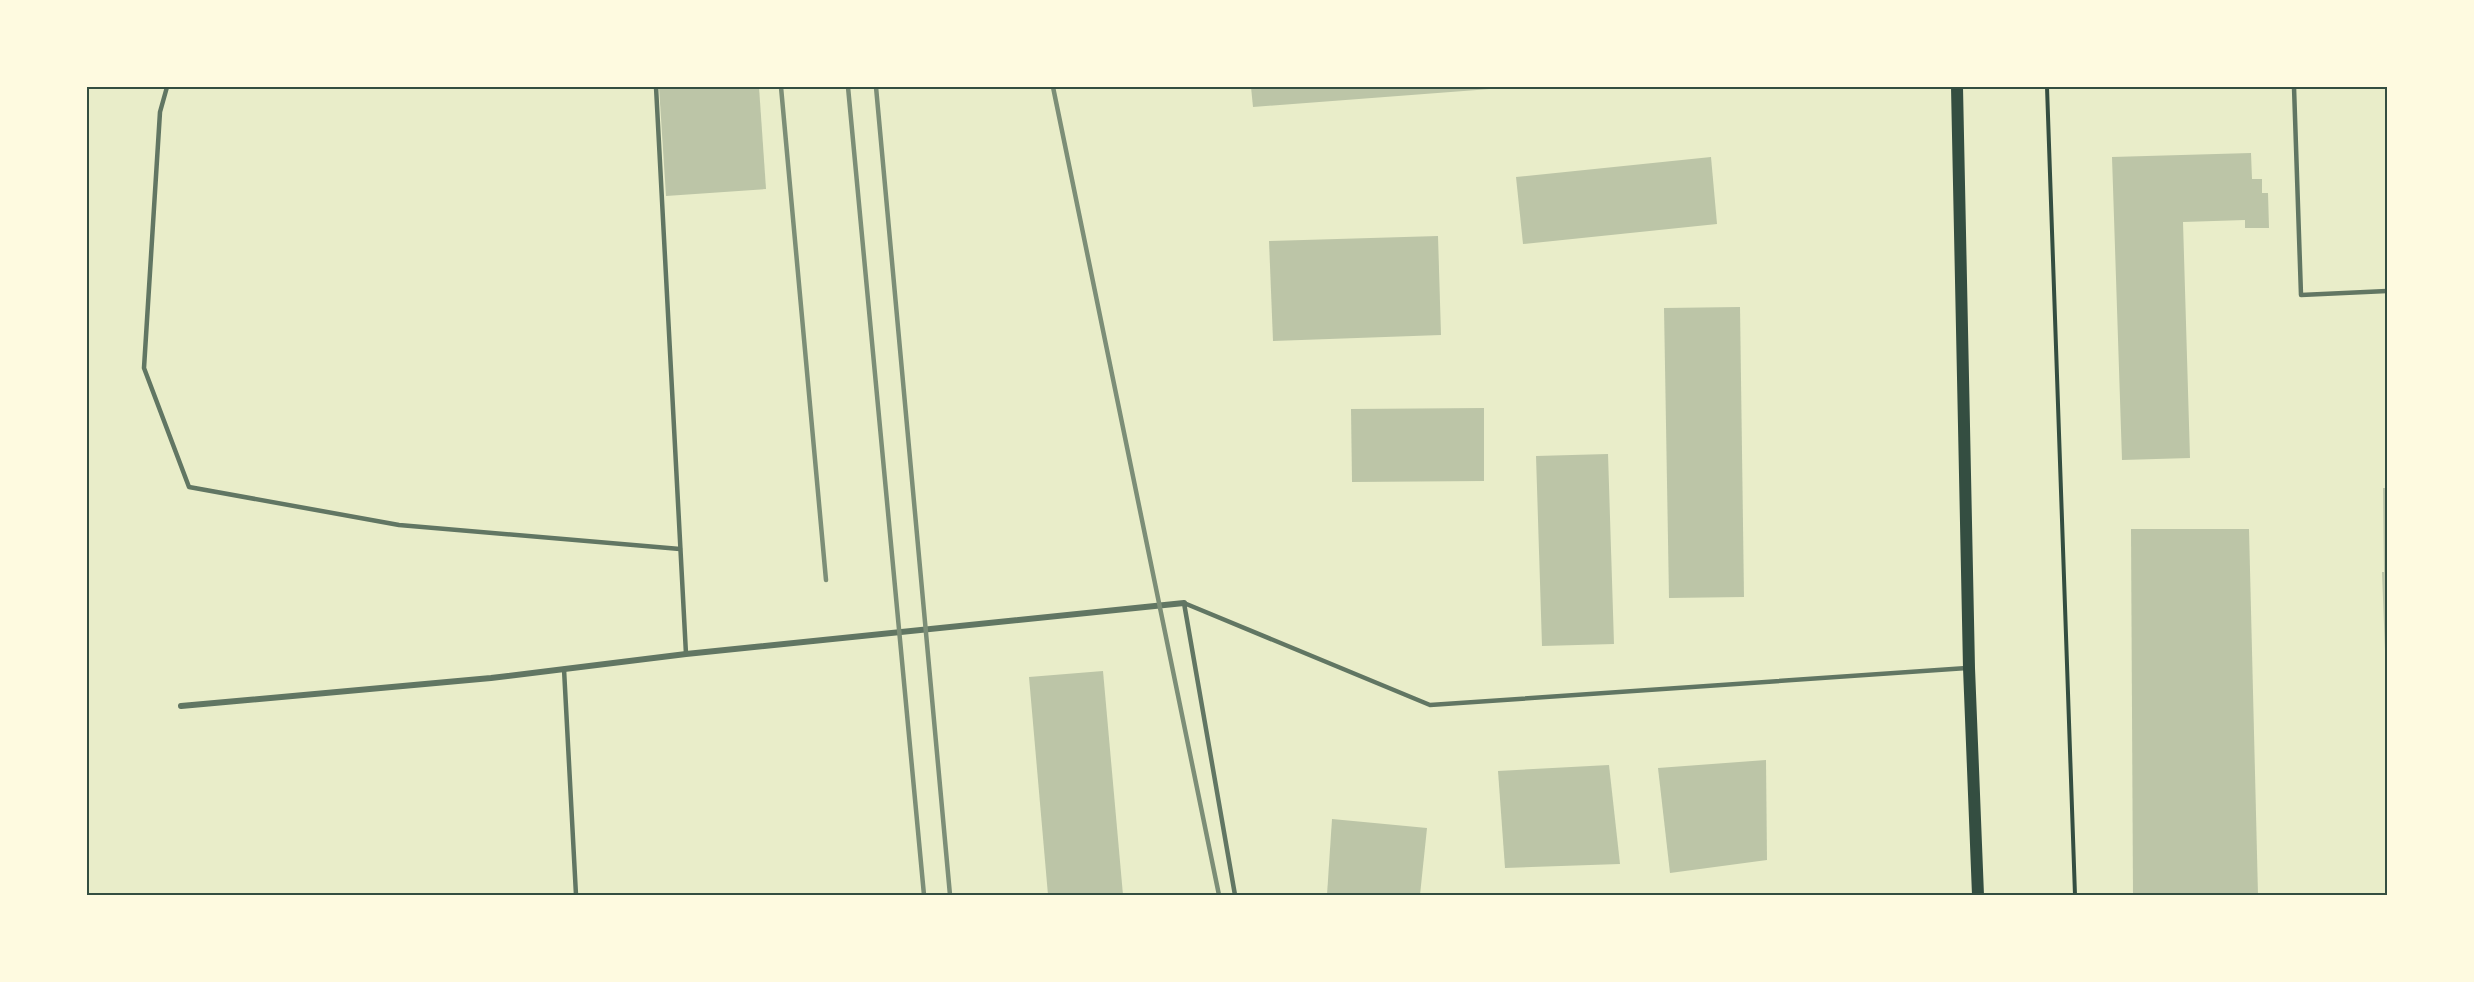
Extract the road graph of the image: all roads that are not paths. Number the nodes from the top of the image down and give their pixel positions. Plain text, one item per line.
1 (167, 87) edge
2 (656, 87) edge
3 (1957, 87) edge
4 (2294, 87) edge
5 (2387, 291) edge
6 (680, 549) junction
7 (1184, 603) junction
8 (686, 654) junction
9 (1969, 668) junction
10 (564, 669) junction
11 (181, 706) dead end
12 (576, 895) edge
13 (1235, 895) edge
14 (1978, 895) edge

1 - 6 lane
2 - 6 lane
3 - 9 main road
4 - 5 lane
6 - 8 lane
7 - 8 street
7 - 9 lane
7 - 13 lane
8 - 10 street
9 - 14 main road
10 - 11 street
10 - 12 lane

